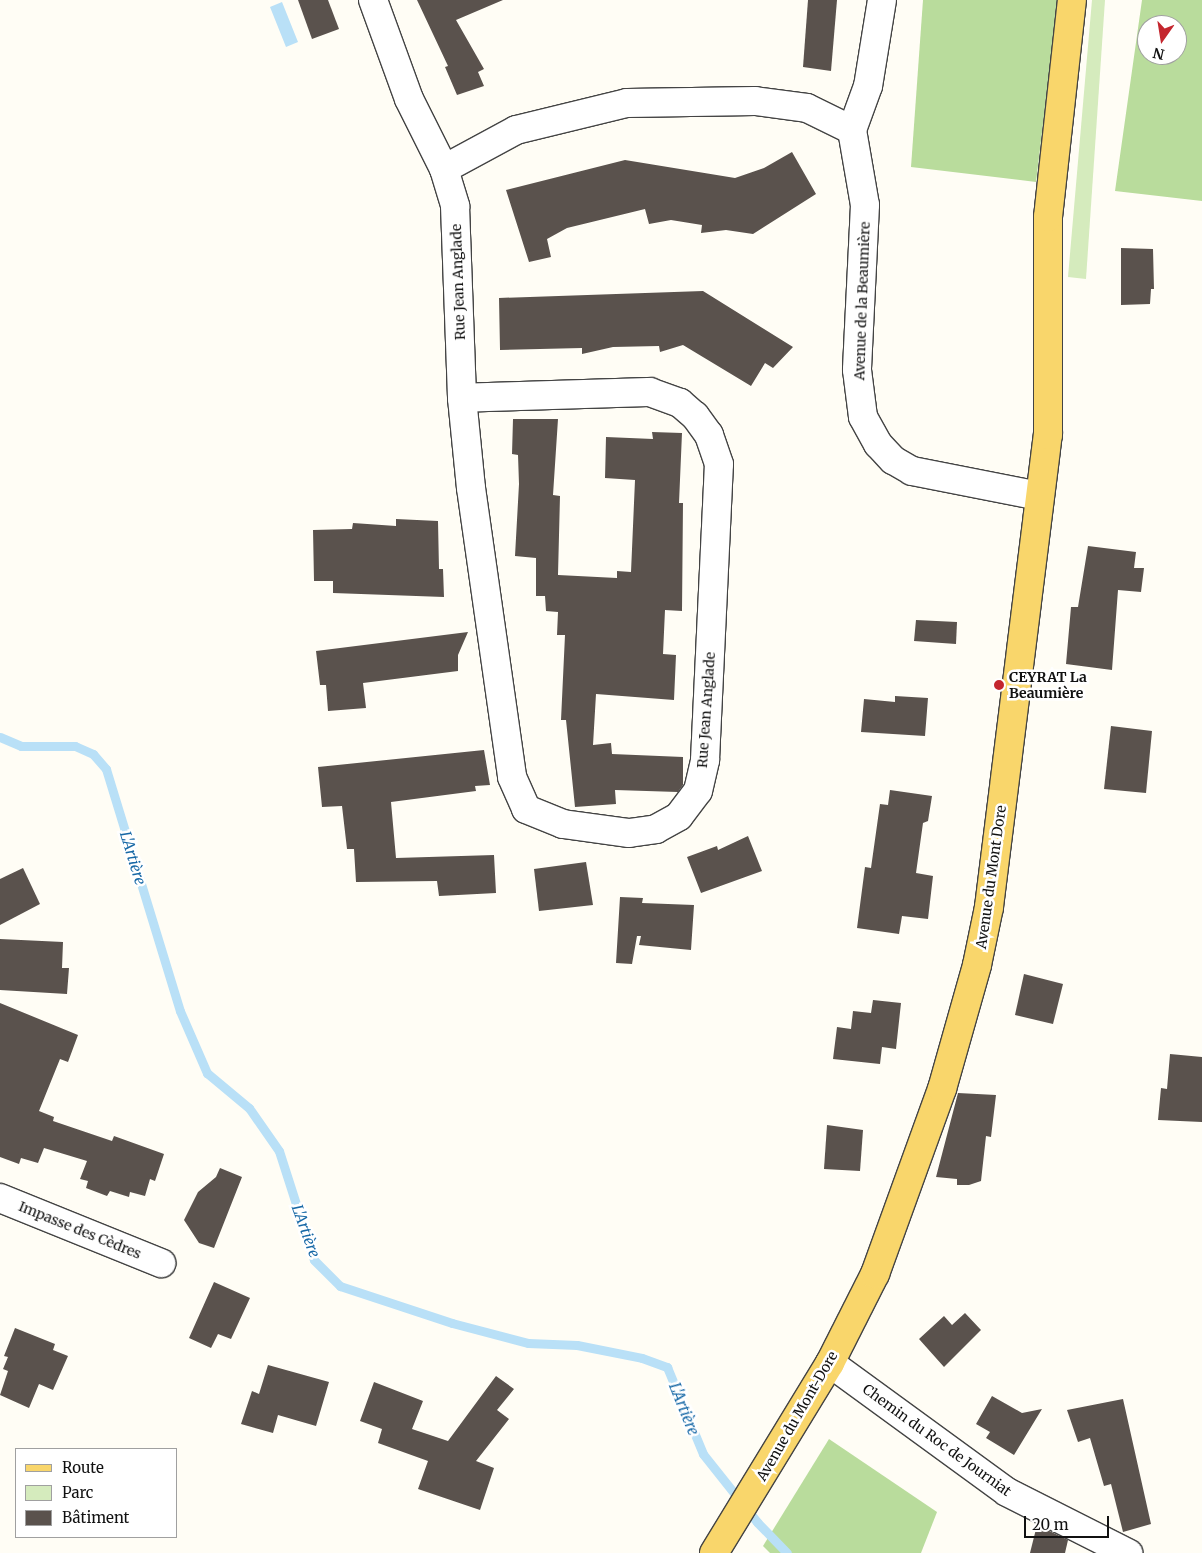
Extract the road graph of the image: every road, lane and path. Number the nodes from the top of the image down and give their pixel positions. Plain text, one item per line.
1 (373, 0) edge
2 (882, 0) edge
3 (1072, 0) edge
4 (852, 130) junction
5 (444, 169) junction
6 (462, 398) junction
7 (1040, 496) junction
8 (0, 1198) edge
9 (161, 1263) dead end
10 (875, 1274) joint
11 (830, 1363) junction
12 (715, 1551) edge
13 (1128, 1553) edge

1 - 5 street
2 - 4 street, Avenue de la Beaumière
3 - 7 main road, Avenue du Mont Dore
4 - 5 street
4 - 7 street, Avenue de la Beaumière
5 - 6 street, Rue Jean Anglade
6 - 6 street, Rue Jean Anglade
7 - 10 main road, Avenue du Mont Dore
8 - 9 street, Impasse des Cèdres
10 - 11 main road, Avenue du Mont-Dore
11 - 12 main road, Avenue du Mont-Dore
11 - 13 street, Chemin du Roc de Journiat

